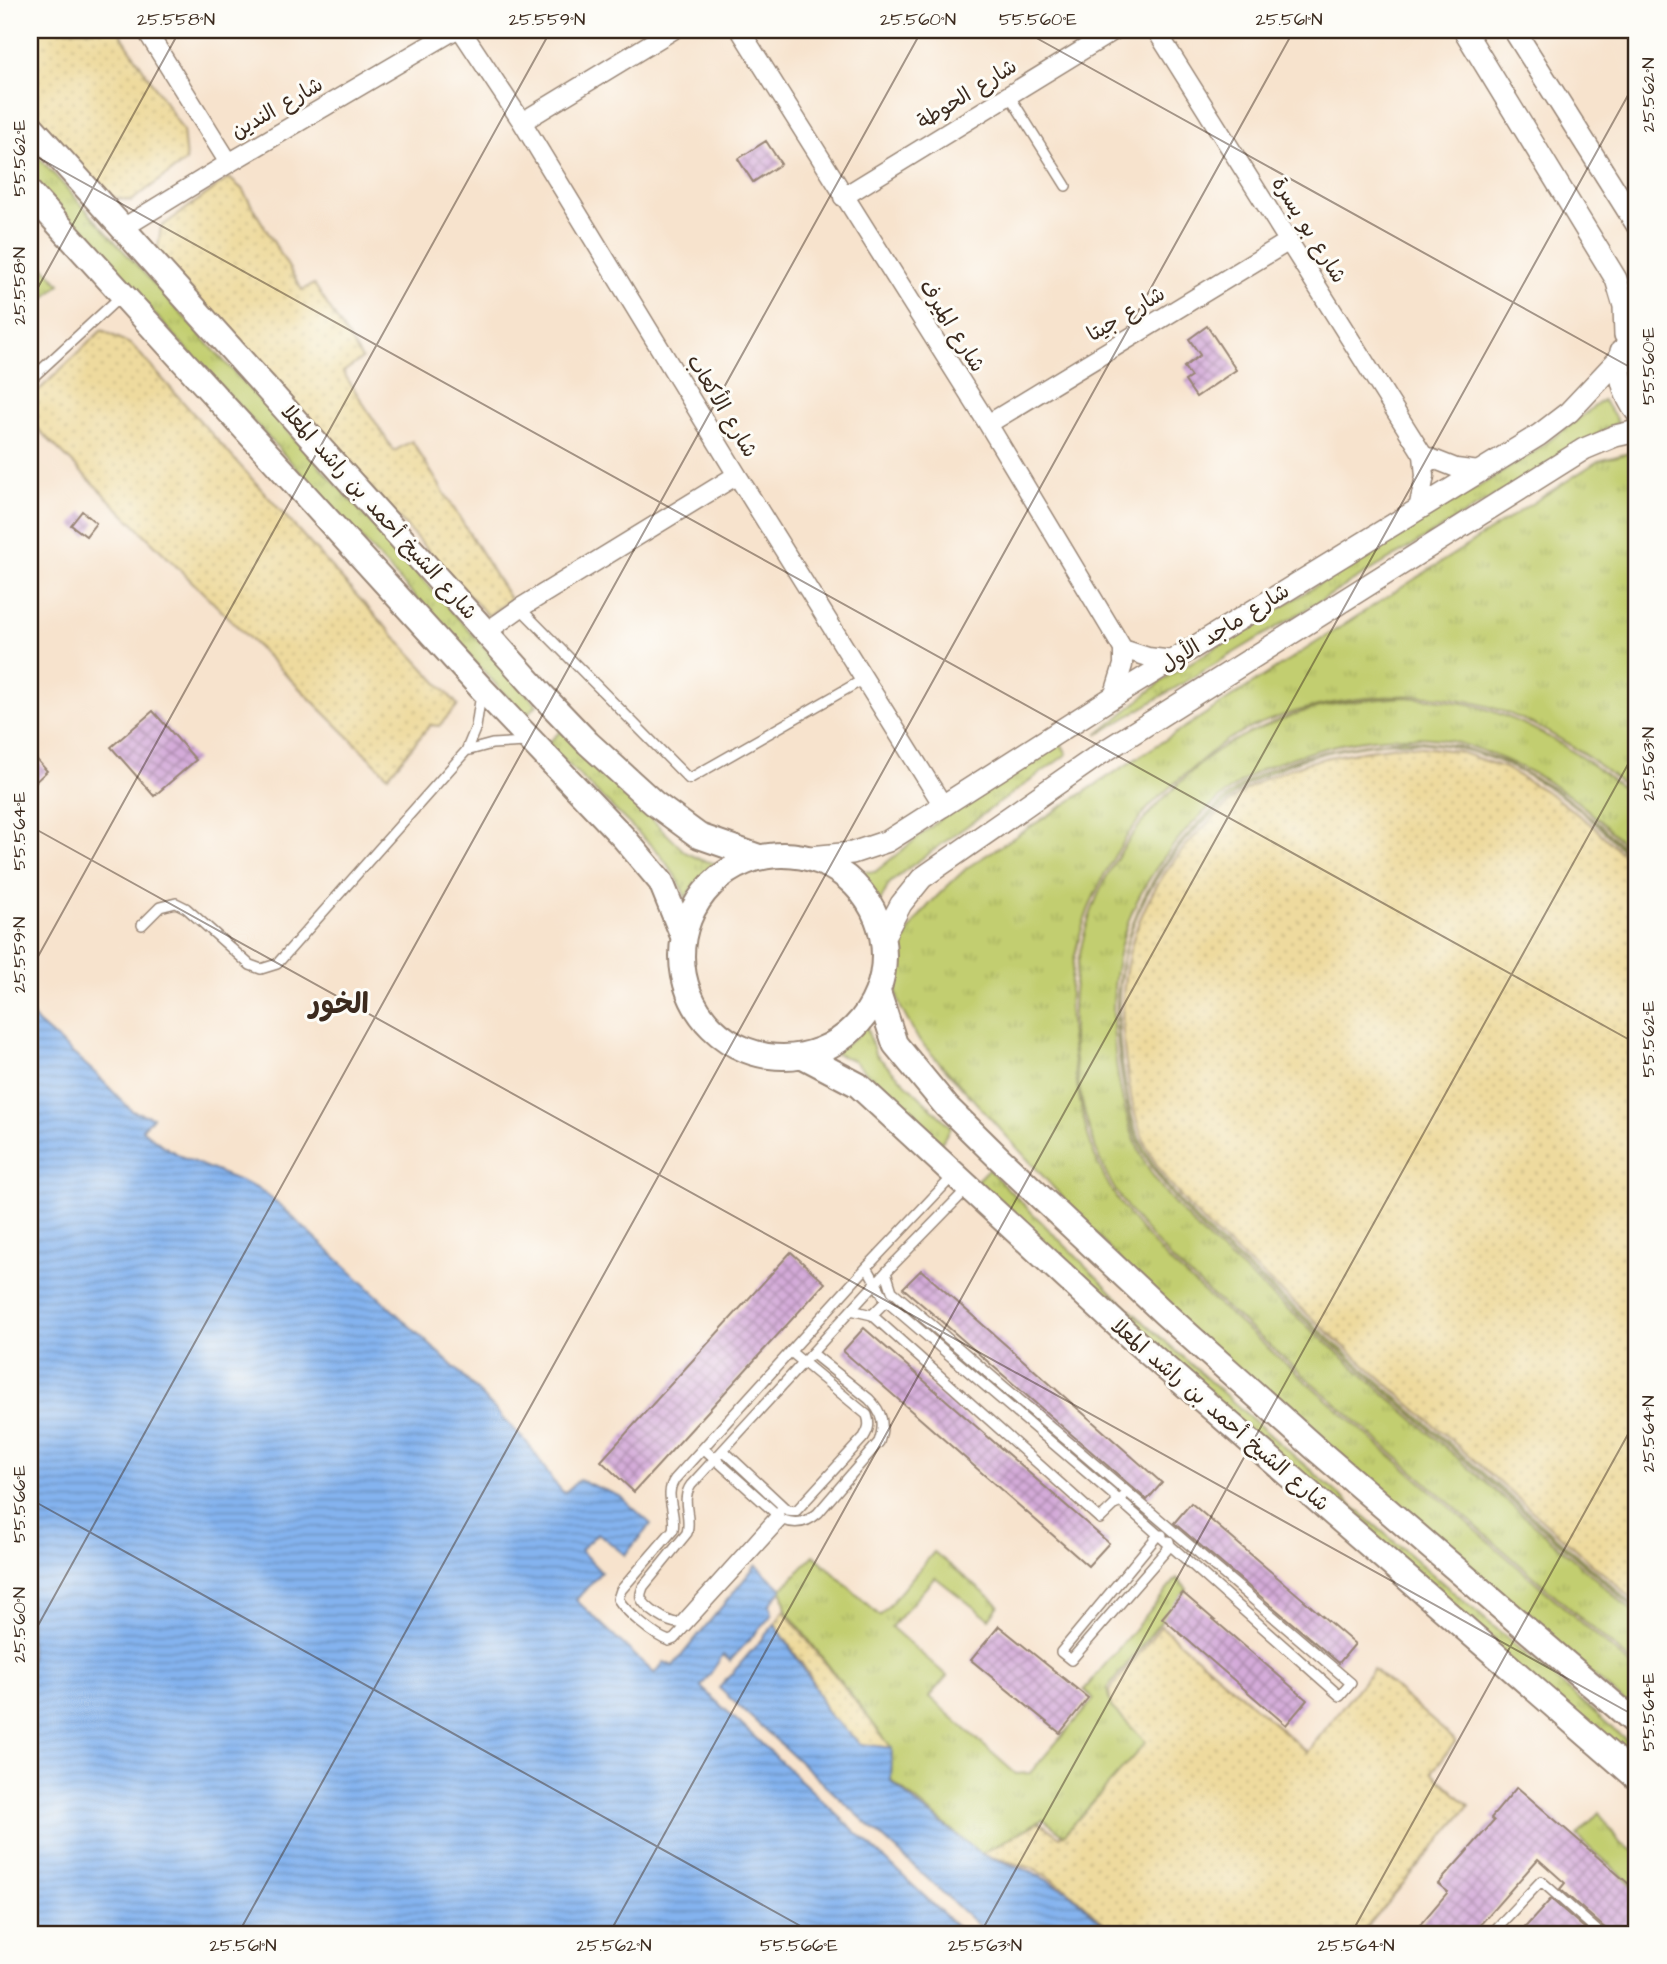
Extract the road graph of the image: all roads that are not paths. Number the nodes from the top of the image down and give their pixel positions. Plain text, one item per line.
1 (146, 30) edge
2 (455, 30) edge
3 (461, 30) edge
4 (673, 30) edge
5 (740, 30) edge
6 (1115, 30) edge
7 (1156, 30) edge
8 (1464, 30) edge
9 (1514, 30) edge
10 (1009, 95) junction
11 (522, 122) junction
12 (30, 125) edge
13 (229, 163) junction
14 (1066, 186) dead end
15 (30, 193) edge
16 (843, 197) junction
17 (1637, 225) edge
18 (124, 228) junction
19 (1289, 242) junction
20 (122, 295) junction
21 (1637, 315) edge
22 (1625, 335) junction
23 (1620, 359) junction
24 (30, 380) edge
25 (1637, 412) edge
26 (988, 424) junction
27 (1637, 431) edge
28 (1423, 455) junction
29 (1479, 471) junction
30 (737, 475) junction
31 (1418, 509) junction
32 (520, 608) junction
33 (486, 632) junction
34 (1124, 649) junction
35 (1172, 660) junction
36 (864, 679) junction
37 (481, 688) junction
38 (1113, 697) junction
39 (533, 743) junction
40 (466, 751) junction
41 (944, 807) junction
42 (759, 857) junction
43 (810, 857) junction
44 (142, 925) dead end
45 (683, 936) junction
46 (883, 938) junction
47 (878, 992) junction
48 (803, 1056) junction
49 (962, 1181) junction
50 (867, 1266) junction
51 (886, 1272) junction
52 (876, 1283) junction
53 (886, 1301) junction
54 (851, 1310) junction
55 (872, 1315) junction
56 (791, 1352) junction
57 (812, 1353) junction
58 (804, 1362) junction
59 (703, 1448) junction
60 (724, 1451) junction
61 (716, 1459) junction
62 (1127, 1492) junction
63 (1119, 1500) junction
64 (783, 1507) junction
65 (779, 1517) junction
66 (1168, 1535) junction
67 (1170, 1546) junction
68 (1637, 1724) edge
69 (1637, 1778) edge
70 (1491, 1934) edge
71 (1601, 1934) edge

1 - 13 street
2 - 13 street, شارع الندين
3 - 11 street, شارع الأكعاب
4 - 11 street
5 - 16 street, شارع الميرف
6 - 10 street, شارع الحوطة
7 - 19 street, شارع بو يسرة
8 - 22 street
9 - 17 street
10 - 14 lane
10 - 16 street, شارع الحوطة
11 - 30 street, شارع الأكعاب
12 - 18 main road, شارع الشيخ أحمد بن راشد المعلا
13 - 18 street, شارع الندين
15 - 20 main road, شارع الشيخ أحمد بن راشد المعلا
16 - 26 street, شارع الميرف
18 - 33 main road, شارع الشيخ أحمد بن راشد المعلا
19 - 26 street, شارع جيتا
19 - 28 street, شارع بو يسرة
20 - 24 lane
20 - 37 main road, شارع الشيخ أحمد بن راشد المعلا
21 - 22 street
22 - 23 street
23 - 25 street
23 - 29 street, شارع ماجد الأول
26 - 34 street, شارع الميرف
27 - 46 street, شارع ماجد الأول
28 - 29 street
28 - 31 street
29 - 31 street, شارع ماجد الأول
30 - 32 street
30 - 36 street, شارع الأكعاب
31 - 35 street, شارع ماجد الأول
32 - 33 street
32 - 36 lane
33 - 42 main road, شارع الشيخ أحمد بن راشد المعلا
34 - 35 street
34 - 38 street
35 - 38 street, شارع ماجد الأول
36 - 41 street, شارع الأكعاب
37 - 39 main road, شارع الشيخ أحمد بن راشد المعلا
37 - 40 lane
38 - 41 street, شارع ماجد الأول
39 - 40 lane
39 - 45 main road, شارع الشيخ أحمد بن راشد المعلا
40 - 44 lane
41 - 43 street, شارع ماجد الأول
42 - 43 main road
42 - 45 main road
43 - 46 main road
45 - 48 main road
46 - 47 main road
47 - 48 main road
47 - 68 main road, شارع الشيخ أحمد بن راشد المعلا
48 - 49 main road, شارع الشيخ أحمد بن راشد المعلا
49 - 50 lane
49 - 51 lane
49 - 69 main road, شارع الشيخ أحمد بن راشد المعلا
50 - 52 lane
50 - 56 lane
51 - 52 lane
51 - 62 lane
52 - 53 lane
52 - 54 lane
53 - 55 lane
53 - 63 lane
54 - 55 lane
54 - 57 lane
55 - 63 lane
56 - 58 lane
56 - 59 lane
57 - 58 lane
57 - 65 lane
58 - 60 lane
58 - 64 lane
59 - 61 lane
59 - 65 lane
60 - 61 lane
60 - 64 lane
61 - 65 lane
61 - 65 lane
62 - 63 lane
62 - 66 lane
63 - 66 lane
64 - 65 lane
66 - 67 lane
66 - 67 lane
66 - 67 lane
70 - 71 lane

